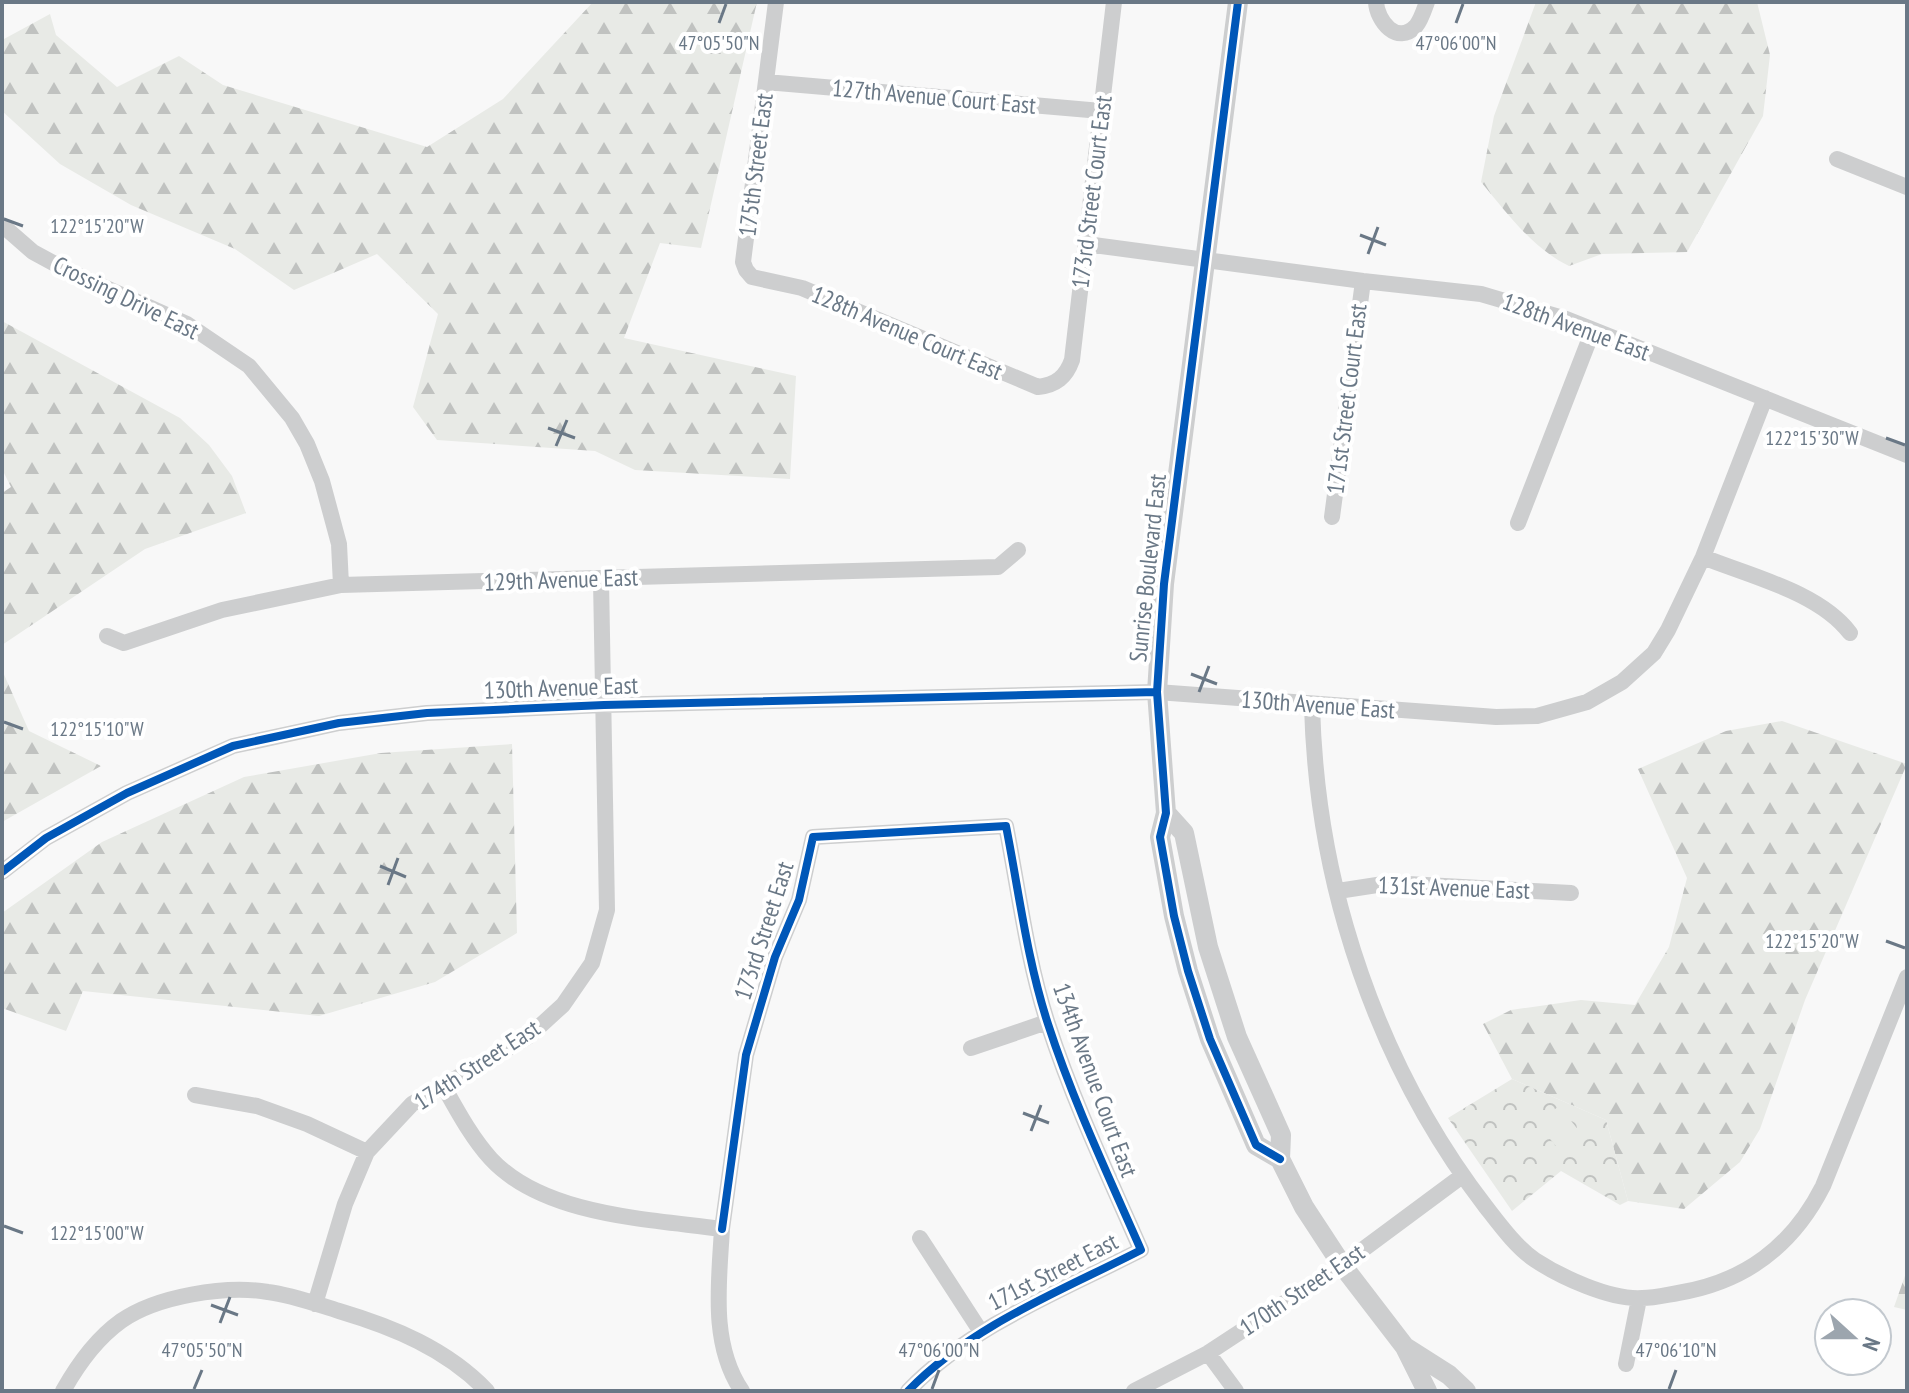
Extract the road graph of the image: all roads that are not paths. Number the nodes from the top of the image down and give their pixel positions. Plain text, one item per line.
1 (776, 2) edge
2 (1114, 2) edge
3 (1238, 2) edge
4 (1376, 2) edge
5 (1427, 2) edge
6 (766, 82) junction
7 (1101, 111) junction
8 (1837, 159) dead end
9 (1907, 187) edge
10 (2, 225) edge
11 (1086, 244) junction
12 (1205, 260) junction
13 (752, 277) joint
14 (1363, 281) junction
15 (1593, 330) junction
16 (1061, 380) joint
17 (1765, 398) junction
18 (1907, 455) edge
19 (1332, 517) dead end
20 (1518, 523) dead end
21 (1018, 550) dead end
22 (1703, 557) junction
23 (601, 580) junction
24 (341, 585) junction
25 (1850, 633) dead end
26 (107, 636) dead end
27 (1157, 692) junction
28 (604, 705) junction
29 (1312, 706) junction
30 (1006, 826) joint
31 (2, 872) edge
32 (1338, 891) junction
33 (1571, 893) dead end
34 (1907, 977) edge
35 (1047, 1022) junction
36 (971, 1048) dead end
37 (444, 1087) junction
38 (195, 1095) dead end
39 (367, 1152) junction
40 (1462, 1176) junction
41 (722, 1229) junction
42 (920, 1238) dead end
43 (1141, 1250) joint
44 (1342, 1265) junction
45 (1639, 1299) junction
46 (315, 1304) junction
47 (981, 1332) junction
48 (1405, 1347) junction
49 (1208, 1353) junction
50 (1626, 1364) dead end
51 (63, 1391) edge
52 (487, 1391) edge
53 (742, 1391) edge
54 (908, 1391) edge
55 (1134, 1391) edge
56 (1236, 1391) edge
57 (1427, 1391) edge
58 (1466, 1391) edge

1 - 6 street, 175th Street East
2 - 7 street, 173rd Street Court East
3 - 12 street, Sunrise Boulevard East
4 - 5 street
6 - 7 street, 127th Avenue Court East
6 - 13 street, 175th Street East
7 - 11 street, 173rd Street Court East
8 - 9 street
10 - 24 street, Crossing Drive East
11 - 12 street, 128th Avenue East
11 - 16 street, 173rd Street Court East
12 - 14 street, 128th Avenue East
12 - 27 street, Sunrise Boulevard East
13 - 16 street, 128th Avenue Court East
14 - 15 street, 128th Avenue East
14 - 19 street, 171st Street Court East
15 - 17 street, 128th Avenue East
15 - 20 street
17 - 18 street, 128th Avenue East
17 - 22 street, 130th Avenue East
21 - 23 street, 129th Avenue East
22 - 25 street
22 - 29 street, 130th Avenue East
23 - 24 street, 129th Avenue East
23 - 28 street, 174th Street East
24 - 26 street, 129th Avenue East
27 - 28 street, 130th Avenue East
27 - 29 street, 130th Avenue East
27 - 44 street, Sunrise Boulevard East
28 - 31 street, 130th Avenue East
28 - 37 street, 174th Street East
29 - 32 street
30 - 35 street, 134th Avenue Court East
30 - 41 street, 173rd Street East
32 - 33 street, 131st Avenue East
32 - 40 street
34 - 45 street
35 - 36 street
35 - 43 street, 134th Avenue Court East
37 - 39 street, 174th Street East
37 - 41 street
38 - 39 street
39 - 46 street, 174th Street East
40 - 44 street, 170th Street East
40 - 45 street
41 - 53 street
42 - 47 street
43 - 47 street, 171st Street East
44 - 48 street, Sunrise Boulevard East
44 - 49 street, 170th Street East
45 - 50 street
46 - 51 street
46 - 52 street
47 - 54 street, 171st Street East
48 - 57 street
48 - 58 street
49 - 55 street, 170th Street East
49 - 56 street

